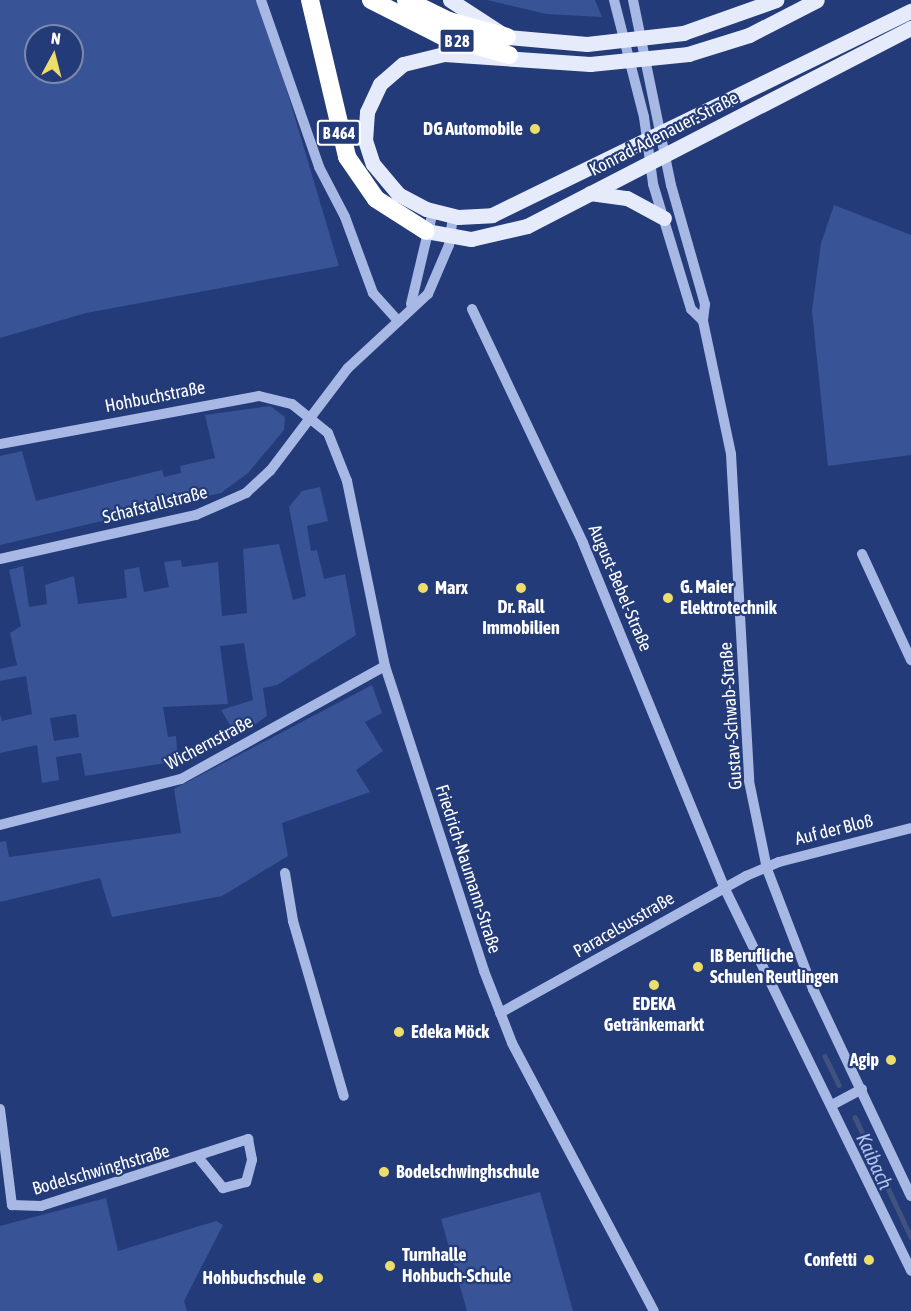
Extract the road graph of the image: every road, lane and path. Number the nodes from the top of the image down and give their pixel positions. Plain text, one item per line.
1 (261, 0) edge
2 (309, 0) edge
3 (371, 0) edge
4 (406, 0) edge
5 (450, 0) edge
6 (614, 0) edge
7 (633, 0) edge
8 (776, 0) edge
9 (812, 3) edge
10 (911, 11) edge
11 (911, 28) edge
12 (508, 46) junction
13 (663, 128) junction
14 (646, 137) junction
15 (666, 153) junction
16 (650, 161) junction
17 (590, 193) junction
18 (433, 211) junction
19 (453, 216) junction
20 (664, 218) junction
21 (426, 231) junction
22 (450, 237) junction
23 (411, 304) junction
24 (472, 309) dead end
25 (398, 321) junction
26 (703, 321) junction
27 (312, 417) junction
28 (0, 444) edge
29 (862, 554) dead end
30 (0, 559) edge
31 (911, 660) edge
32 (385, 666) junction
33 (0, 825) edge
34 (911, 828) edge
35 (766, 868) junction
36 (285, 873) dead end
37 (724, 887) junction
38 (500, 1013) junction
39 (862, 1089) junction
40 (344, 1096) dead end
41 (832, 1105) junction
42 (0, 1109) edge
43 (198, 1157) junction
44 (911, 1196) edge
45 (911, 1271) edge
46 (654, 1311) edge

1 - 25 street
2 - 21 highway, B 464
3 - 12 highway, B 28
4 - 12 highway, B 28
5 - 12 main road
6 - 14 street, Gustav-Schwab-Straße
7 - 13 street, Gustav-Schwab-Straße
8 - 12 main road, B 28, bridge
9 - 12 main road, B 28, bridge
10 - 13 main road, Konrad-Adenauer-Straße
11 - 15 main road, Konrad-Adenauer-Straße / B 464
12 - 18 main road, Konrad-Adenauer-Straße
13 - 14 main road, Konrad-Adenauer-Straße
13 - 15 street, Gustav-Schwab-Straße
14 - 16 street, Gustav-Schwab-Straße
14 - 19 main road, Konrad-Adenauer-Straße
15 - 16 main road, Konrad-Adenauer-Straße / B 464
15 - 26 street, Gustav-Schwab-Straße
16 - 17 main road, Konrad-Adenauer-Straße / B 464
16 - 20 street, Gustav-Schwab-Straße
17 - 20 main road
17 - 22 main road, Konrad-Adenauer-Straße / B 464
18 - 19 main road, Konrad-Adenauer-Straße
18 - 21 street, Schafstallstraße
19 - 22 street, Schafstallstraße
20 - 26 street, Gustav-Schwab-Straße
21 - 22 main road, Konrad-Adenauer-Straße / B 464
21 - 23 street, Schafstallstraße
22 - 23 street, Schafstallstraße
23 - 25 street, Schafstallstraße
24 - 37 street, August-Bebel-Straße
25 - 27 street, Schafstallstraße
26 - 35 street, Gustav-Schwab-Straße
27 - 28 street, Hohbuchstraße
27 - 30 street, Schafstallstraße
27 - 32 street, Friedrich-Naumann-Straße
29 - 31 street
32 - 33 street, Wichernstraße
32 - 38 street, Friedrich-Naumann-Straße
34 - 35 street, Auf der Bloß
35 - 37 street, Paracelsusstraße
35 - 39 street, Gustav-Schwab-Straße
36 - 40 street
37 - 38 street, Paracelsusstraße
37 - 41 street
38 - 46 street, Friedrich-Naumann-Straße
39 - 41 street
39 - 44 street, Gustav-Schwab-Straße
41 - 45 street
42 - 43 street, Bodelschwinghstraße
43 - 43 street, Bodelschwinghstraße

